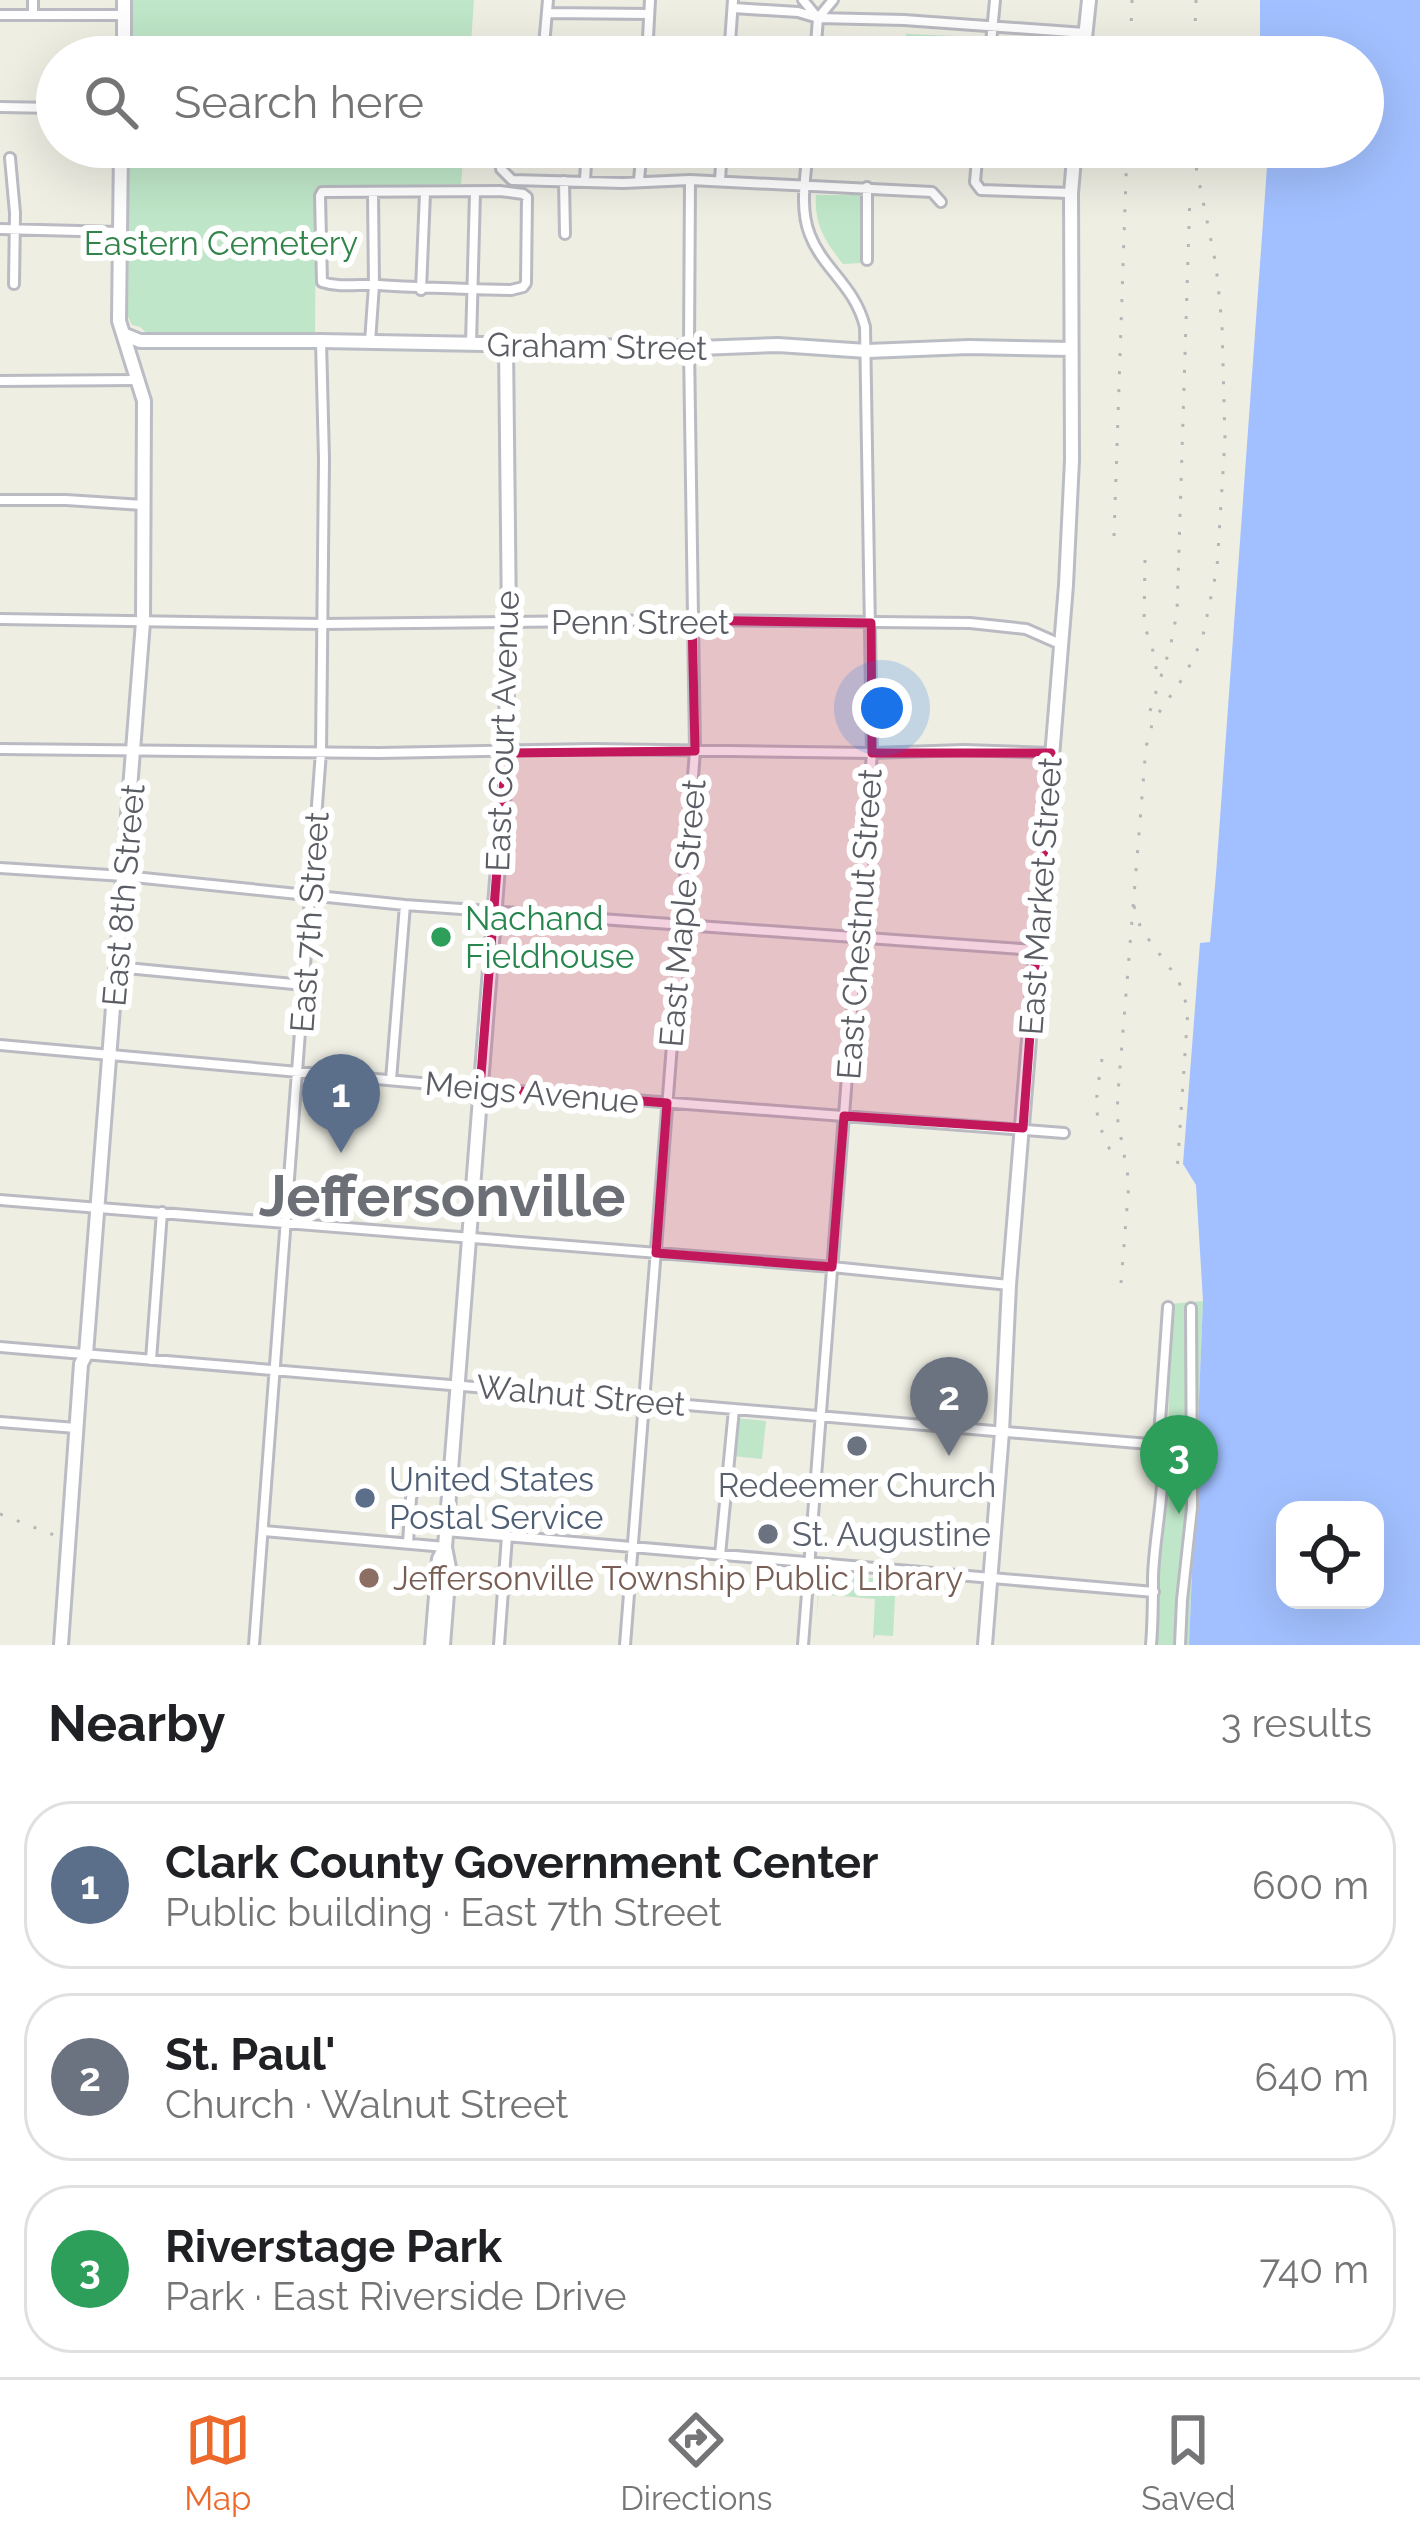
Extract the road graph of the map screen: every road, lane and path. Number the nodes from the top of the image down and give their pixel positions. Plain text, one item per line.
1 (33, 0) edge
2 (548, 0) edge
3 (650, 0) edge
4 (803, 0) edge
5 (833, 0) edge
6 (994, 0) edge
7 (1089, 0) edge
8 (733, 4) edge
9 (124, 7) edge
10 (547, 13) junction
11 (0, 14) edge
12 (650, 14) junction
13 (33, 15) junction
14 (818, 18) junction
15 (993, 26) junction
16 (1086, 33) junction
17 (545, 36) edge
18 (648, 36) edge
19 (731, 36) edge
20 (816, 36) edge
21 (992, 36) edge
22 (1086, 36) edge
23 (0, 107) edge
24 (36, 108) edge
25 (10, 158) dead end
26 (121, 168) edge
27 (501, 168) edge
28 (586, 168) edge
29 (641, 168) edge
30 (721, 168) edge
31 (806, 168) edge
32 (976, 168) edge
33 (1073, 168) edge
34 (585, 180) junction
35 (640, 180) junction
36 (690, 180) junction
37 (564, 181) junction
38 (720, 181) junction
39 (805, 186) junction
40 (866, 188) junction
41 (475, 192) junction
42 (373, 193) junction
43 (425, 193) junction
44 (1071, 193) junction
45 (941, 202) dead end
46 (0, 229) edge
47 (14, 229) junction
48 (119, 232) junction
49 (565, 234) dead end
50 (868, 260) dead end
51 (14, 284) dead end
52 (374, 285) junction
53 (421, 290) junction
54 (472, 290) junction
55 (123, 334) junction
56 (321, 341) junction
57 (370, 342) junction
58 (471, 344) junction
59 (506, 345) junction
60 (689, 348) junction
61 (1071, 349) junction
62 (867, 351) junction
63 (139, 380) junction
64 (0, 381) edge
65 (0, 500) edge
66 (145, 505) junction
67 (0, 619) edge
68 (692, 620) junction
69 (143, 622) junction
70 (508, 623) junction
71 (871, 623) junction
72 (322, 624) junction
73 (1060, 644) junction
74 (135, 748) junction
75 (0, 749) edge
76 (695, 751) junction
77 (321, 752) junction
78 (506, 753) junction
79 (872, 753) junction
80 (1051, 753) junction
81 (0, 868) edge
82 (124, 877) junction
83 (312, 895) junction
84 (406, 905) junction
85 (494, 910) junction
86 (682, 924) junction
87 (858, 938) junction
88 (1035, 950) junction
89 (116, 967) junction
90 (304, 985) junction
91 (0, 1045) edge
92 (110, 1054) junction
93 (298, 1072) junction
94 (391, 1080) junction
95 (480, 1088) junction
96 (668, 1103) junction
97 (844, 1117) junction
98 (1023, 1128) junction
99 (1064, 1133) dead end
100 (0, 1200) edge
101 (95, 1206) junction
102 (162, 1213) junction
103 (284, 1222) junction
104 (469, 1238) junction
105 (656, 1252) junction
106 (832, 1267) junction
107 (1010, 1285) junction
108 (1168, 1307) dead end
109 (1191, 1309) dead end
110 (0, 1348) edge
111 (86, 1354) junction
112 (151, 1360) junction
113 (276, 1370) junction
114 (458, 1385) junction
115 (644, 1401) junction
116 (734, 1408) junction
117 (820, 1416) junction
118 (0, 1422) edge
119 (77, 1429) junction
120 (1002, 1432) junction
121 (1161, 1445) junction
122 (449, 1484) junction
123 (264, 1531) junction
124 (446, 1531) junction
125 (507, 1536) junction
126 (408, 1543) junction
127 (445, 1546) junction
128 (632, 1547) junction
129 (720, 1555) junction
130 (809, 1562) junction
131 (991, 1578) junction
132 (1154, 1592) junction
133 (61, 1645) edge
134 (254, 1645) edge
135 (432, 1645) edge
136 (443, 1645) edge
137 (499, 1645) edge
138 (625, 1645) edge
139 (802, 1645) edge
140 (985, 1645) edge
141 (1151, 1645) edge
142 (1180, 1645) edge

1 - 13 street
2 - 10 street
3 - 12 street
4 - 14 street
5 - 14 street
6 - 15 street
7 - 16 main road
8 - 14 street
8 - 19 street
9 - 13 street
10 - 12 street
10 - 17 street
11 - 13 street
12 - 18 street
14 - 15 street
14 - 20 street
15 - 16 street
15 - 21 street
16 - 22 main road
23 - 24 street
25 - 47 street
26 - 48 main road, East 8th Street
27 - 37 street
28 - 34 street
29 - 35 street
30 - 38 street
31 - 39 street, East Chestnut Street
32 - 44 street
33 - 44 main road, East Market Street
34 - 35 street
34 - 37 street
35 - 36 street
36 - 38 street
36 - 60 street, East Maple Street
37 - 49 street
38 - 39 street
39 - 40 street
39 - 62 street, East Chestnut Street
40 - 45 street
40 - 50 street
41 - 43 street
41 - 54 street
41 - 54 street
42 - 43 street
42 - 52 street
42 - 52 street
43 - 53 street
44 - 61 main road, East Market Street
46 - 47 street
47 - 48 street
47 - 51 street
48 - 55 main road, East 8th Street
52 - 53 street
52 - 57 street
53 - 54 street
54 - 58 street
55 - 56 main road, Graham Street
55 - 63 main road, East 8th Street
56 - 57 main road, Graham Street
56 - 72 street, East 7th Street
57 - 58 main road, Graham Street
58 - 59 main road, Graham Street
59 - 60 main road, Graham Street
59 - 70 main road, East Court Avenue
60 - 62 main road, Graham Street
60 - 68 street, East Maple Street
61 - 62 main road, Graham Street
61 - 73 main road, East Market Street
62 - 71 street, East Chestnut Street
63 - 64 street
63 - 66 main road, East 8th Street
65 - 66 street
66 - 69 main road, East 8th Street
67 - 69 street, Penn Street
68 - 70 street, Penn Street
68 - 71 street, Penn Street
68 - 76 street, East Maple Street
69 - 72 street, Penn Street
69 - 74 main road, East 8th Street
70 - 72 street, Penn Street
70 - 78 main road, East Court Avenue
71 - 73 street, Penn Street
71 - 79 street, East Chestnut Street
72 - 77 street, East 7th Street
73 - 80 main road, East Market Street
74 - 75 street
74 - 77 street
74 - 82 main road, East 8th Street
76 - 78 street
76 - 79 street
76 - 86 street, East Maple Street
77 - 78 street
77 - 83 street, East 7th Street
78 - 85 main road, East Court Avenue
79 - 80 street
79 - 87 street, East Chestnut Street
80 - 88 main road, East Market Street
81 - 82 street
82 - 83 street
82 - 89 main road, East 8th Street
83 - 84 street
83 - 90 street, East 7th Street
84 - 85 street
84 - 94 street
85 - 86 street
85 - 95 main road, East Court Avenue
86 - 87 street
86 - 96 street, East Maple Street
87 - 88 street
87 - 97 street, East Chestnut Street
88 - 98 main road, East Market Street
89 - 90 street
89 - 92 main road, East 8th Street
90 - 93 street, East 7th Street
91 - 92 street, Meigs Avenue
92 - 93 street, Meigs Avenue
92 - 101 main road, East 8th Street
93 - 94 street, Meigs Avenue
93 - 103 street, East 7th Street
94 - 95 street, Meigs Avenue
95 - 96 street, Meigs Avenue
95 - 104 main road, East Court Avenue
96 - 97 street, Meigs Avenue
96 - 105 street, East Maple Street
97 - 98 street, Meigs Avenue
97 - 106 street, East Chestnut Street
98 - 99 street, Meigs Avenue
98 - 107 main road, East Market Street
100 - 101 street
101 - 102 street
101 - 111 main road, East 8th Street
102 - 103 street
102 - 112 street
103 - 104 street
103 - 113 street, East 7th Street
104 - 105 street
104 - 114 main road, East Court Avenue
105 - 106 street
105 - 115 street, East Maple Street
106 - 107 street
106 - 117 street, East Chestnut Street
107 - 120 main road, East Market Street
108 - 121 street
109 - 142 street
110 - 111 street, Walnut Street
111 - 112 street, Walnut Street
111 - 119 main road, East 8th Street
112 - 113 street, Walnut Street
113 - 114 street, Walnut Street
113 - 123 street, East 7th Street
114 - 115 street, Walnut Street
114 - 122 main road, East Court Avenue
115 - 116 street, Walnut Street
115 - 128 street, East Maple Street
116 - 117 street, Walnut Street
116 - 129 street
117 - 120 street, Walnut Street
117 - 130 street, East Chestnut Street
118 - 119 street
119 - 133 main road, East 8th Street
120 - 121 street, Walnut Street
120 - 131 main road, East Market Street
121 - 132 street
122 - 124 main road, East Court Avenue
122 - 126 street
123 - 126 street
123 - 134 street, East 7th Street
124 - 125 street
124 - 127 main road, East Court Avenue
125 - 128 street
125 - 137 street
126 - 127 street
127 - 135 main road, East Court Avenue
127 - 136 main road, East Court Avenue
128 - 129 street
128 - 138 street, East Maple Street
129 - 130 street
130 - 131 street
130 - 139 street, East Chestnut Street
131 - 132 street
131 - 140 main road, East Market Street
132 - 141 street

